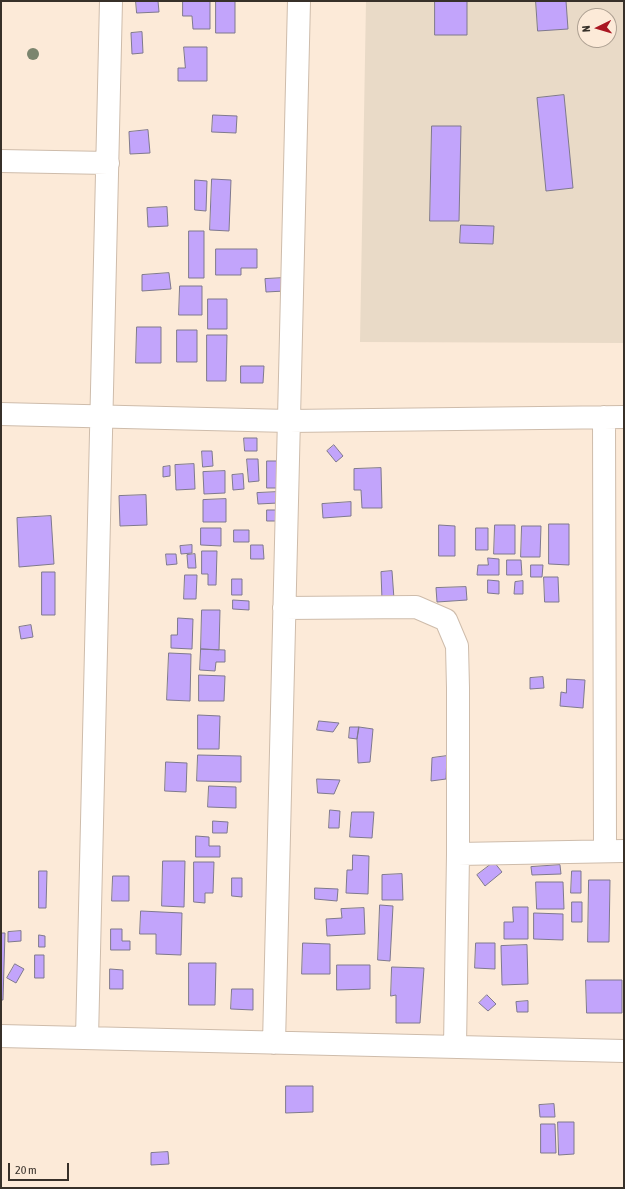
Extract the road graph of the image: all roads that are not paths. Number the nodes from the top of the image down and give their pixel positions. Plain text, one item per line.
1 (111, 1) edge
2 (299, 1) edge
3 (1, 161) edge
4 (108, 163) junction
5 (1, 414) edge
6 (102, 417) junction
7 (614, 417) edge
8 (289, 421) junction
9 (284, 608) junction
10 (614, 851) edge
11 (458, 854) junction
12 (1, 1036) edge
13 (87, 1038) junction
14 (274, 1042) junction
15 (455, 1047) junction
16 (624, 1052) edge

1 - 4 street
2 - 8 street
3 - 4 street
4 - 6 street
5 - 6 street
6 - 8 street
6 - 13 street
7 - 8 street
7 - 10 street
8 - 9 street
9 - 11 street
9 - 14 street
10 - 11 street
11 - 15 street
12 - 13 street
13 - 14 street
14 - 15 street
15 - 16 street

